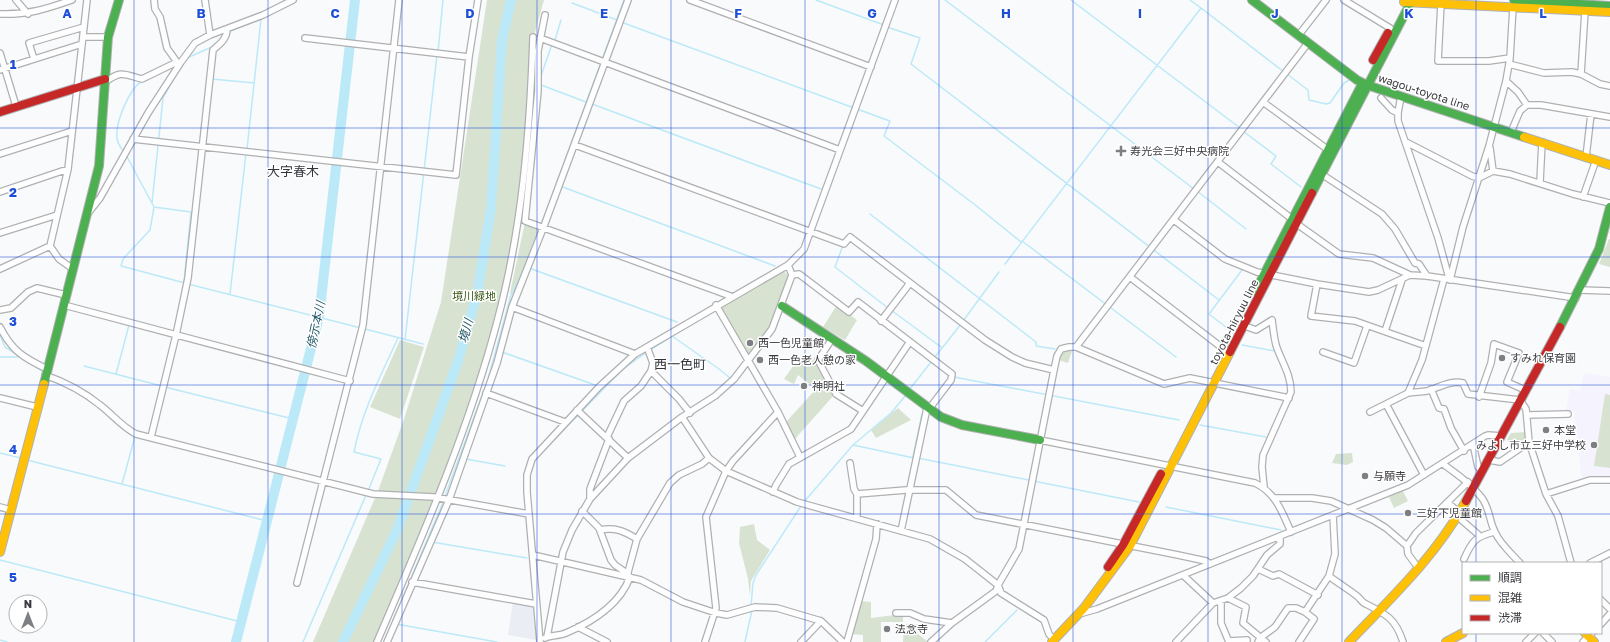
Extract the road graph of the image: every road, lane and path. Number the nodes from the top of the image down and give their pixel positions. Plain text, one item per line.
1 (16, 0) edge
2 (72, 0) edge
3 (87, 0) edge
4 (119, 0) edge
5 (154, 0) edge
6 (206, 0) edge
7 (293, 0) edge
8 (399, 0) edge
9 (478, 0) edge
10 (628, 0) edge
11 (690, 0) edge
12 (895, 0) edge
13 (1252, 0) edge
14 (1326, 0) edge
15 (1344, 0) edge
16 (1408, 1) edge
17 (61, 2) edge
18 (282, 2) edge
19 (1441, 3) junction
20 (1514, 3) edge
21 (1585, 5) edge
22 (1610, 6) edge
23 (1610, 12) edge
24 (0, 14) edge
25 (28, 14) junction
26 (545, 15) dead end
27 (84, 27) junction
28 (1390, 28) junction
29 (227, 29) junction
30 (210, 35) junction
31 (1298, 36) junction
32 (108, 37) junction
33 (533, 37) dead end
34 (305, 38) dead end
35 (540, 38) junction
36 (83, 41) junction
37 (1308, 43) junction
38 (394, 49) junction
39 (0, 52) edge
40 (469, 56) junction
41 (34, 59) junction
42 (1509, 61) junction
43 (178, 62) junction
44 (605, 62) junction
45 (871, 66) junction
46 (3, 70) edge
47 (1581, 74) junction
48 (105, 81) junction
49 (1506, 81) junction
50 (1365, 84) junction
51 (1610, 86) edge
52 (78, 87) junction
53 (1401, 96) junction
54 (1381, 98) dead end
55 (1263, 102) junction
56 (1527, 105) junction
57 (16, 106) junction
58 (0, 112) edge
59 (1398, 113) junction
60 (1590, 114) junction
61 (1610, 116) edge
62 (1494, 127) junction
63 (72, 131) junction
64 (1511, 132) junction
65 (133, 139) junction
66 (1406, 142) junction
67 (1542, 142) junction
68 (574, 145) junction
69 (202, 146) junction
70 (1489, 146) junction
71 (1327, 149) junction
72 (840, 150) junction
73 (0, 154) edge
74 (1586, 157) junction
75 (1596, 160) junction
76 (1218, 162) junction
77 (1610, 164) edge
78 (381, 166) junction
79 (68, 169) junction
80 (1492, 172) junction
81 (1323, 174) junction
82 (1478, 178) junction
83 (1540, 182) junction
84 (0, 192) edge
85 (1583, 196) junction
86 (1610, 203) edge
87 (1610, 207) edge
88 (88, 214) junction
89 (57, 216) junction
90 (1174, 220) junction
91 (1294, 222) junction
92 (544, 226) junction
93 (810, 232) junction
94 (0, 233) edge
95 (50, 246) junction
96 (788, 265) junction
97 (0, 269) edge
98 (73, 269) junction
99 (792, 275) junction
100 (1267, 275) junction
101 (1410, 275) junction
102 (1428, 276) junction
103 (1130, 278) junction
104 (1402, 280) junction
105 (1447, 280) junction
106 (910, 283) junction
107 (1317, 284) junction
108 (1580, 290) junction
109 (1610, 291) edge
110 (66, 295) junction
111 (733, 297) junction
112 (1576, 298) junction
113 (64, 305) junction
114 (716, 305) junction
115 (782, 306) junction
116 (512, 307) junction
117 (0, 310) edge
118 (881, 321) junction
119 (1245, 326) junction
120 (1367, 326) junction
121 (0, 328) edge
122 (1385, 331) junction
123 (176, 335) junction
124 (832, 339) junction
125 (909, 343) junction
126 (1426, 346) junction
127 (648, 347) junction
128 (1076, 347) junction
129 (1225, 350) junction
130 (1323, 352) dead end
131 (635, 354) junction
132 (748, 362) junction
133 (1054, 370) junction
134 (651, 371) junction
135 (46, 372) junction
136 (887, 377) junction
137 (350, 380) junction
138 (1212, 382) junction
139 (1431, 390) junction
140 (1525, 390) junction
141 (486, 393) junction
142 (1408, 393) junction
143 (1479, 397) junction
144 (0, 398) edge
145 (1289, 398) junction
146 (1520, 400) junction
147 (1386, 404) junction
148 (37, 408) junction
149 (928, 409) junction
150 (576, 410) junction
151 (863, 411) junction
152 (778, 412) junction
153 (1370, 412) dead end
154 (690, 414) junction
155 (1568, 414) dead end
156 (1527, 415) junction
157 (682, 417) junction
158 (565, 422) junction
159 (1502, 436) junction
160 (151, 437) junction
161 (608, 438) junction
162 (1040, 440) junction
163 (1529, 442) junction
164 (1473, 444) junction
165 (1464, 451) junction
166 (800, 457) junction
167 (628, 458) junction
168 (709, 458) junction
169 (1489, 460) junction
170 (850, 463) dead end
171 (1443, 464) junction
172 (1169, 466) junction
173 (1483, 470) junction
174 (726, 471) junction
175 (1424, 474) junction
176 (1610, 480) edge
177 (323, 481) junction
178 (1471, 486) junction
179 (1264, 487) junction
180 (910, 491) junction
181 (773, 492) junction
182 (857, 494) junction
183 (1546, 494) junction
184 (437, 498) junction
185 (1275, 498) junction
186 (590, 499) junction
187 (448, 500) junction
188 (1448, 503) junction
189 (0, 507) edge
190 (1347, 509) junction
191 (11, 510) junction
192 (582, 511) junction
193 (529, 514) junction
194 (1333, 515) junction
195 (1459, 515) junction
196 (857, 518) junction
197 (877, 524) junction
198 (1024, 524) junction
199 (600, 530) junction
200 (901, 531) junction
201 (1291, 532) junction
202 (1494, 532) junction
203 (1480, 536) junction
204 (1280, 537) junction
205 (637, 538) junction
206 (1126, 546) junction
207 (1407, 546) junction
208 (0, 552) edge
209 (1610, 553) edge
210 (532, 555) junction
211 (1464, 559) dead end
212 (560, 562) junction
213 (1519, 562) edge
214 (1571, 562) edge
215 (1592, 562) edge
216 (1210, 564) junction
217 (1258, 569) junction
218 (1419, 569) junction
219 (1183, 575) junction
220 (628, 576) junction
221 (1329, 576) junction
222 (412, 582) junction
223 (298, 583) dead end
224 (998, 585) junction
225 (1318, 595) junction
226 (1228, 598) junction
227 (1221, 601) junction
228 (1602, 601) edge
229 (1213, 603) junction
230 (536, 604) junction
231 (1610, 609) edge
232 (1379, 610) junction
233 (1306, 612) junction
234 (716, 613) junction
235 (896, 613) dead end
236 (1079, 614) junction
237 (1610, 614) edge
238 (821, 621) junction
239 (952, 623) junction
240 (1602, 623) edge
241 (578, 628) junction
242 (1462, 634) edge
243 (1534, 634) edge
244 (1543, 634) edge
245 (547, 637) junction
246 (1247, 640) dead end
247 (1259, 640) edge
248 (1229, 641) edge
249 (377, 642) edge
250 (387, 642) edge
251 (540, 642) edge
252 (607, 642) edge
253 (705, 642) edge
254 (801, 642) edge
255 (843, 642) edge
256 (847, 642) edge
257 (932, 642) edge
258 (1054, 642) edge
259 (1176, 642) edge
260 (1266, 642) edge
261 (1300, 642) edge
262 (1349, 642) edge
263 (1403, 642) edge
264 (1446, 642) edge
265 (1526, 642) edge
266 (1552, 642) edge

1 - 25 street
2 - 17 street
3 - 27 street
4 - 32 street
5 - 43 street
6 - 30 street
7 - 18 street
8 - 38 street
9 - 40 street
10 - 44 street
11 - 45 street
12 - 45 street
13 - 31 street, wagou-toyota line
14 - 31 street
15 - 28 street
16 - 19 street
16 - 28 street, toyota-hiryuu line
16 - 50 street, toyota-hiryuu line
17 - 25 street
18 - 29 street
19 - 20 street
19 - 42 street
20 - 21 street
20 - 42 street
21 - 22 street
21 - 23 street
21 - 47 street
24 - 25 street
26 - 35 street
27 - 36 street
27 - 41 street
28 - 50 street, toyota-hiryuu line
29 - 30 street
29 - 69 street
30 - 43 street
31 - 37 street, wagou-toyota line
32 - 36 street
32 - 48 street
33 - 184 street
34 - 38 street
35 - 44 street
35 - 92 street
36 - 41 street
36 - 52 street
37 - 50 street, wagou-toyota line
37 - 55 street
38 - 40 street
38 - 78 street
39 - 46 street
40 - 78 street
41 - 46 street
42 - 47 street
42 - 49 street
43 - 48 street
43 - 65 street
44 - 68 street
44 - 72 street
45 - 72 street
46 - 57 street
47 - 51 street
48 - 52 street
48 - 88 street
49 - 56 street
49 - 62 street
50 - 53 street, wagou-toyota line
50 - 71 street, toyota-hiryuu line
50 - 81 street, toyota-hiryuu line
52 - 57 street
52 - 63 street
53 - 59 street
53 - 62 street, wagou-toyota line
54 - 59 street
55 - 71 street
55 - 76 street
56 - 60 street
56 - 64 street
57 - 58 street
59 - 66 street
60 - 61 street
60 - 74 street
62 - 64 street, wagou-toyota line
62 - 70 street
63 - 73 street
63 - 79 street
64 - 67 street, wagou-toyota line
65 - 69 street
65 - 88 street
66 - 82 street
66 - 105 street
67 - 74 street, wagou-toyota line
67 - 83 street
68 - 92 street
68 - 93 street
69 - 78 street
69 - 123 street
70 - 80 street
70 - 82 street
71 - 91 street, toyota-hiryuu line
72 - 93 street
74 - 75 street, wagou-toyota line
75 - 77 street, wagou-toyota line
75 - 85 street
76 - 90 street
76 - 91 street
78 - 137 street
79 - 84 street
79 - 89 street
80 - 82 street
80 - 83 street
81 - 91 street, toyota-hiryuu line
81 - 102 street
82 - 105 street
83 - 85 street
85 - 86 street
87 - 108 street
88 - 98 street
89 - 94 street
89 - 95 street
90 - 100 street
90 - 103 street
91 - 100 street, toyota-hiryuu line
91 - 101 street
92 - 111 street
92 - 116 street
93 - 96 street
93 - 106 street
95 - 97 street
95 - 98 street
96 - 99 street
96 - 111 street
98 - 110 street
99 - 115 street
99 - 118 street
100 - 107 street
100 - 119 street, toyota-hiryuu line
100 - 129 street, toyota-hiryuu line
101 - 102 street
101 - 104 street
102 - 105 street
103 - 128 street
103 - 129 street
104 - 107 street
104 - 122 street
105 - 112 street
105 - 126 street
106 - 118 street
106 - 133 street
107 - 120 street
108 - 109 street
108 - 112 street
110 - 113 street
110 - 117 street
111 - 114 street
112 - 140 street
113 - 123 street
113 - 135 street
114 - 127 street
114 - 132 street
115 - 124 street
115 - 132 street
116 - 131 street
116 - 141 street
118 - 125 street
119 - 138 street, toyota-hiryuu line
119 - 145 street
120 - 122 street
120 - 130 street
121 - 135 street
122 - 126 street
123 - 137 street
123 - 160 street
124 - 136 street
124 - 151 street
125 - 136 street
125 - 149 street
126 - 142 street
127 - 131 street
127 - 134 street
128 - 133 street
128 - 138 street
129 - 138 street, toyota-hiryuu line
131 - 150 street
132 - 152 street
132 - 154 street
133 - 162 street
134 - 154 street
134 - 161 street
135 - 148 street
135 - 160 street
136 - 149 street
136 - 151 street
137 - 177 street
138 - 145 street
138 - 172 street, toyota-hiryuu line
139 - 142 street
139 - 143 street
139 - 165 street
140 - 143 street
140 - 146 street
141 - 158 street
141 - 187 street
142 - 147 street
143 - 146 street
144 - 148 street
145 - 179 street
146 - 156 street
146 - 159 street
147 - 153 street
147 - 175 street
148 - 191 street
149 - 162 street
149 - 180 street
150 - 158 street
150 - 161 street
151 - 166 street
152 - 166 street
152 - 174 street
154 - 157 street
155 - 156 street
156 - 163 street
157 - 167 street
157 - 168 street
158 - 193 street
159 - 164 street
159 - 169 street
160 - 177 street
161 - 167 street
161 - 186 street
162 - 172 street
162 - 198 street
163 - 169 street
163 - 183 street
164 - 165 street
164 - 173 street
165 - 171 street
166 - 181 street
167 - 186 street
168 - 174 street
168 - 205 street
169 - 173 street
170 - 182 street
171 - 175 street
171 - 178 street
172 - 179 street
172 - 206 street, toyota-hiryuu line
173 - 178 street
174 - 181 street
174 - 234 street
175 - 190 street
176 - 183 street
177 - 184 street
177 - 223 street
178 - 188 street
178 - 195 street
178 - 202 street
179 - 185 street
180 - 182 street
180 - 198 street
180 - 200 street
181 - 196 street
182 - 196 street
183 - 214 street
184 - 187 street
184 - 249 street
185 - 190 street
185 - 201 street
186 - 192 street
187 - 193 street
187 - 222 street
188 - 195 street
188 - 207 street
189 - 191 street
190 - 194 street
190 - 207 street
191 - 208 street
192 - 199 street
192 - 212 street
193 - 210 street
194 - 201 street
194 - 221 street
195 - 203 street
195 - 218 street
196 - 197 street
197 - 200 street
197 - 256 street
198 - 206 street
198 - 224 street
199 - 205 street
199 - 220 street
200 - 224 street
201 - 204 street
202 - 203 street
202 - 213 street
203 - 211 street
204 - 216 street
204 - 217 street
205 - 220 street
206 - 216 street
206 - 236 street, toyota-hiryuu line
206 - 258 street, toyota-hiryuu line
207 - 218 street
209 - 215 street
210 - 212 street
210 - 230 street
212 - 220 street
212 - 245 street
216 - 219 street
217 - 225 street
217 - 226 street
218 - 232 street
219 - 229 street
219 - 236 street
220 - 234 street
220 - 241 street
221 - 225 street
221 - 232 street
222 - 230 street
222 - 250 street
224 - 239 street
224 - 258 street
225 - 233 street
226 - 227 street
226 - 247 street
227 - 229 street
227 - 248 street
228 - 231 street
229 - 259 street
230 - 251 street
232 - 262 street
232 - 263 street
233 - 247 street
233 - 261 street
234 - 238 street
234 - 253 street
235 - 239 street
236 - 258 street, toyota-hiryuu line
237 - 240 street
238 - 254 street
238 - 255 street
239 - 257 street
241 - 245 street
241 - 252 street
242 - 264 street
243 - 265 street
244 - 266 street
245 - 251 street
246 - 248 street
247 - 260 street

